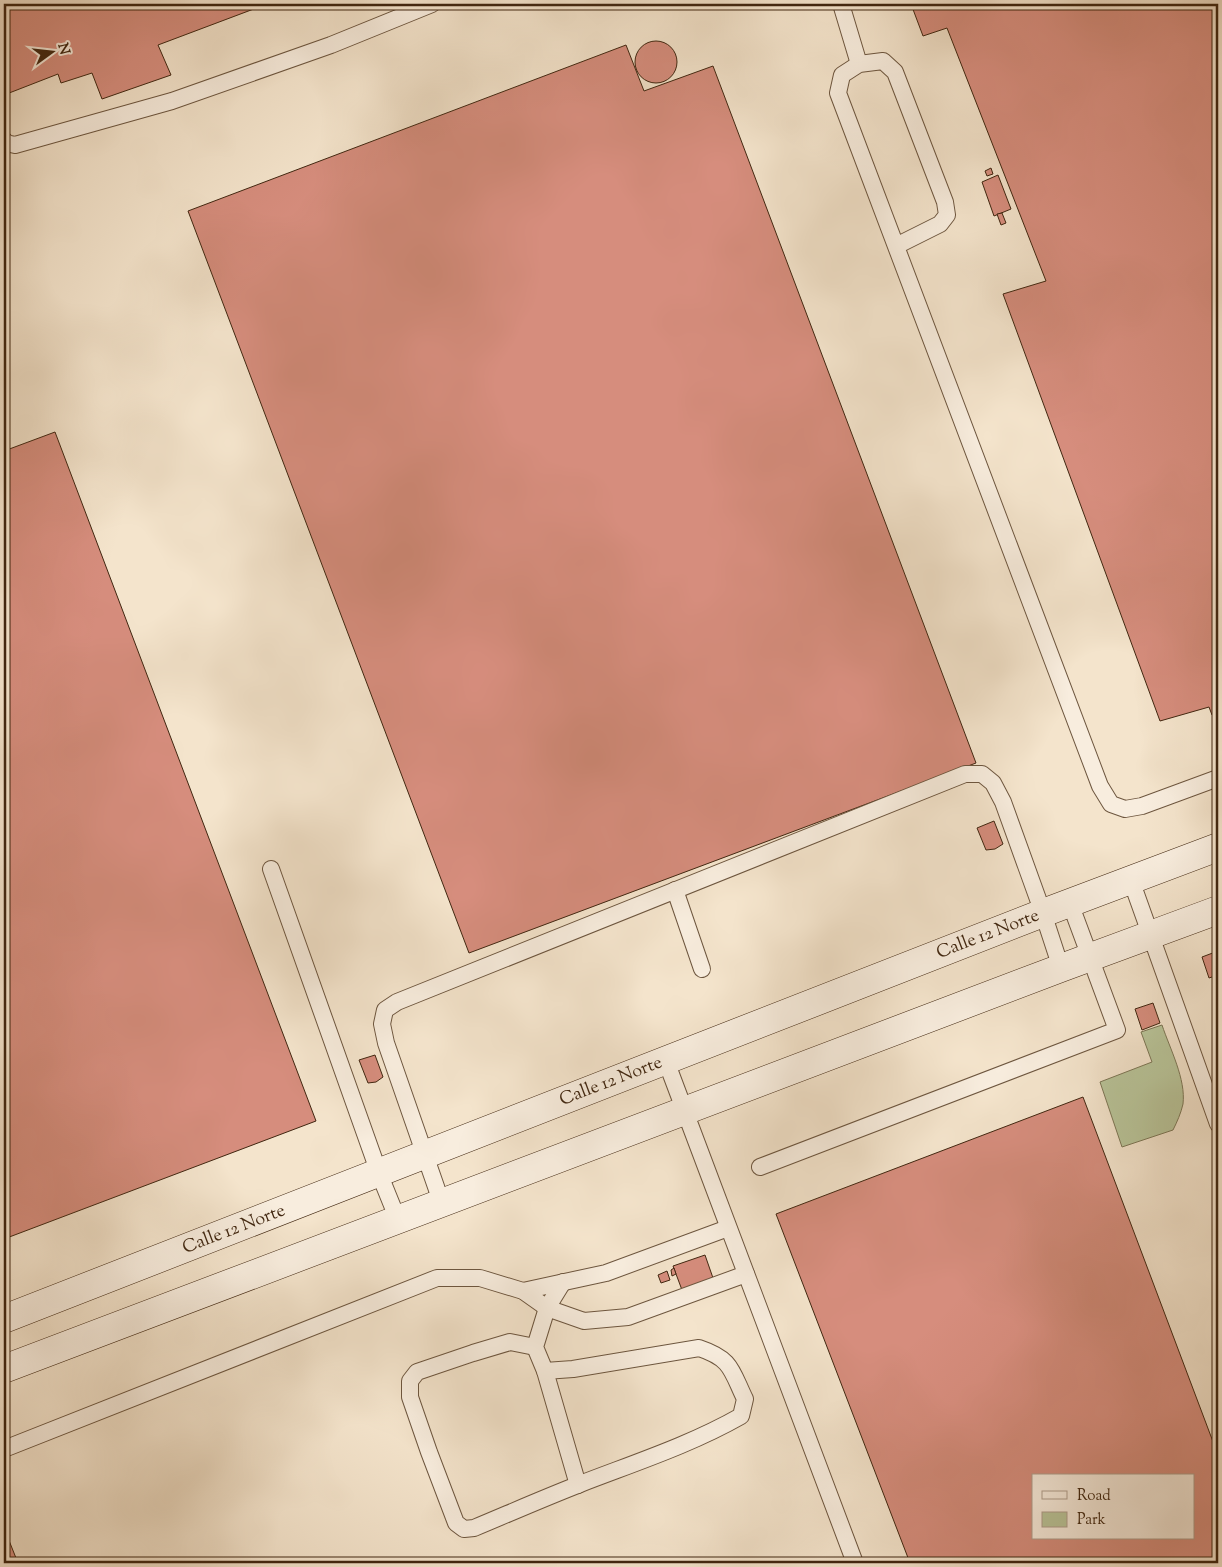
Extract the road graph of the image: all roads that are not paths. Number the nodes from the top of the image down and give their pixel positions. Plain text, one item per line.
1 (432, 4) edge
2 (841, 4) edge
3 (859, 64) junction
4 (4, 140) edge
5 (896, 246) junction
6 (1218, 778) edge
7 (1218, 847) edge
8 (271, 869) dead end
9 (1131, 880) junction
10 (675, 890) junction
11 (1070, 903) junction
12 (1218, 910) edge
13 (1043, 913) junction
14 (1151, 935) junction
15 (1090, 957) junction
16 (1060, 968) junction
17 (702, 969) dead end
18 (666, 1061) junction
19 (685, 1111) junction
20 (1218, 1124) edge
21 (424, 1155) junction
22 (760, 1167) dead end
23 (379, 1173) junction
24 (442, 1204) junction
25 (398, 1220) junction
26 (728, 1228) junction
27 (746, 1274) junction
28 (563, 1282) junction
29 (523, 1291) junction
30 (547, 1308) junction
31 (4, 1319) edge
32 (535, 1347) junction
33 (4, 1369) edge
34 (545, 1371) junction
35 (4, 1449) edge
36 (578, 1485) junction
37 (855, 1563) edge

1 - 4 lane
2 - 3 lane
3 - 5 lane
3 - 5 lane
5 - 6 lane
7 - 9 main road, Calle 12 Norte
8 - 23 lane
9 - 11 main road, Calle 12 Norte
9 - 14 lane
10 - 13 lane
10 - 17 lane
10 - 21 lane
11 - 13 main road, Calle 12 Norte
11 - 15 lane
12 - 14 main road
13 - 16 lane
13 - 18 main road, Calle 12 Norte
14 - 15 main road
14 - 20 lane
15 - 16 main road
15 - 22 lane
16 - 19 main road
18 - 19 lane
18 - 21 main road, Calle 12 Norte
19 - 24 main road
19 - 26 lane
21 - 23 main road, Calle 12 Norte
21 - 24 lane
23 - 25 lane
23 - 31 main road, Calle 12 Norte
24 - 25 main road
25 - 33 main road
26 - 27 lane
26 - 28 lane
27 - 30 lane
27 - 37 lane
28 - 29 lane
28 - 30 lane
29 - 30 lane
29 - 35 lane
30 - 32 lane
32 - 34 lane
32 - 36 lane
34 - 36 lane
34 - 36 lane

